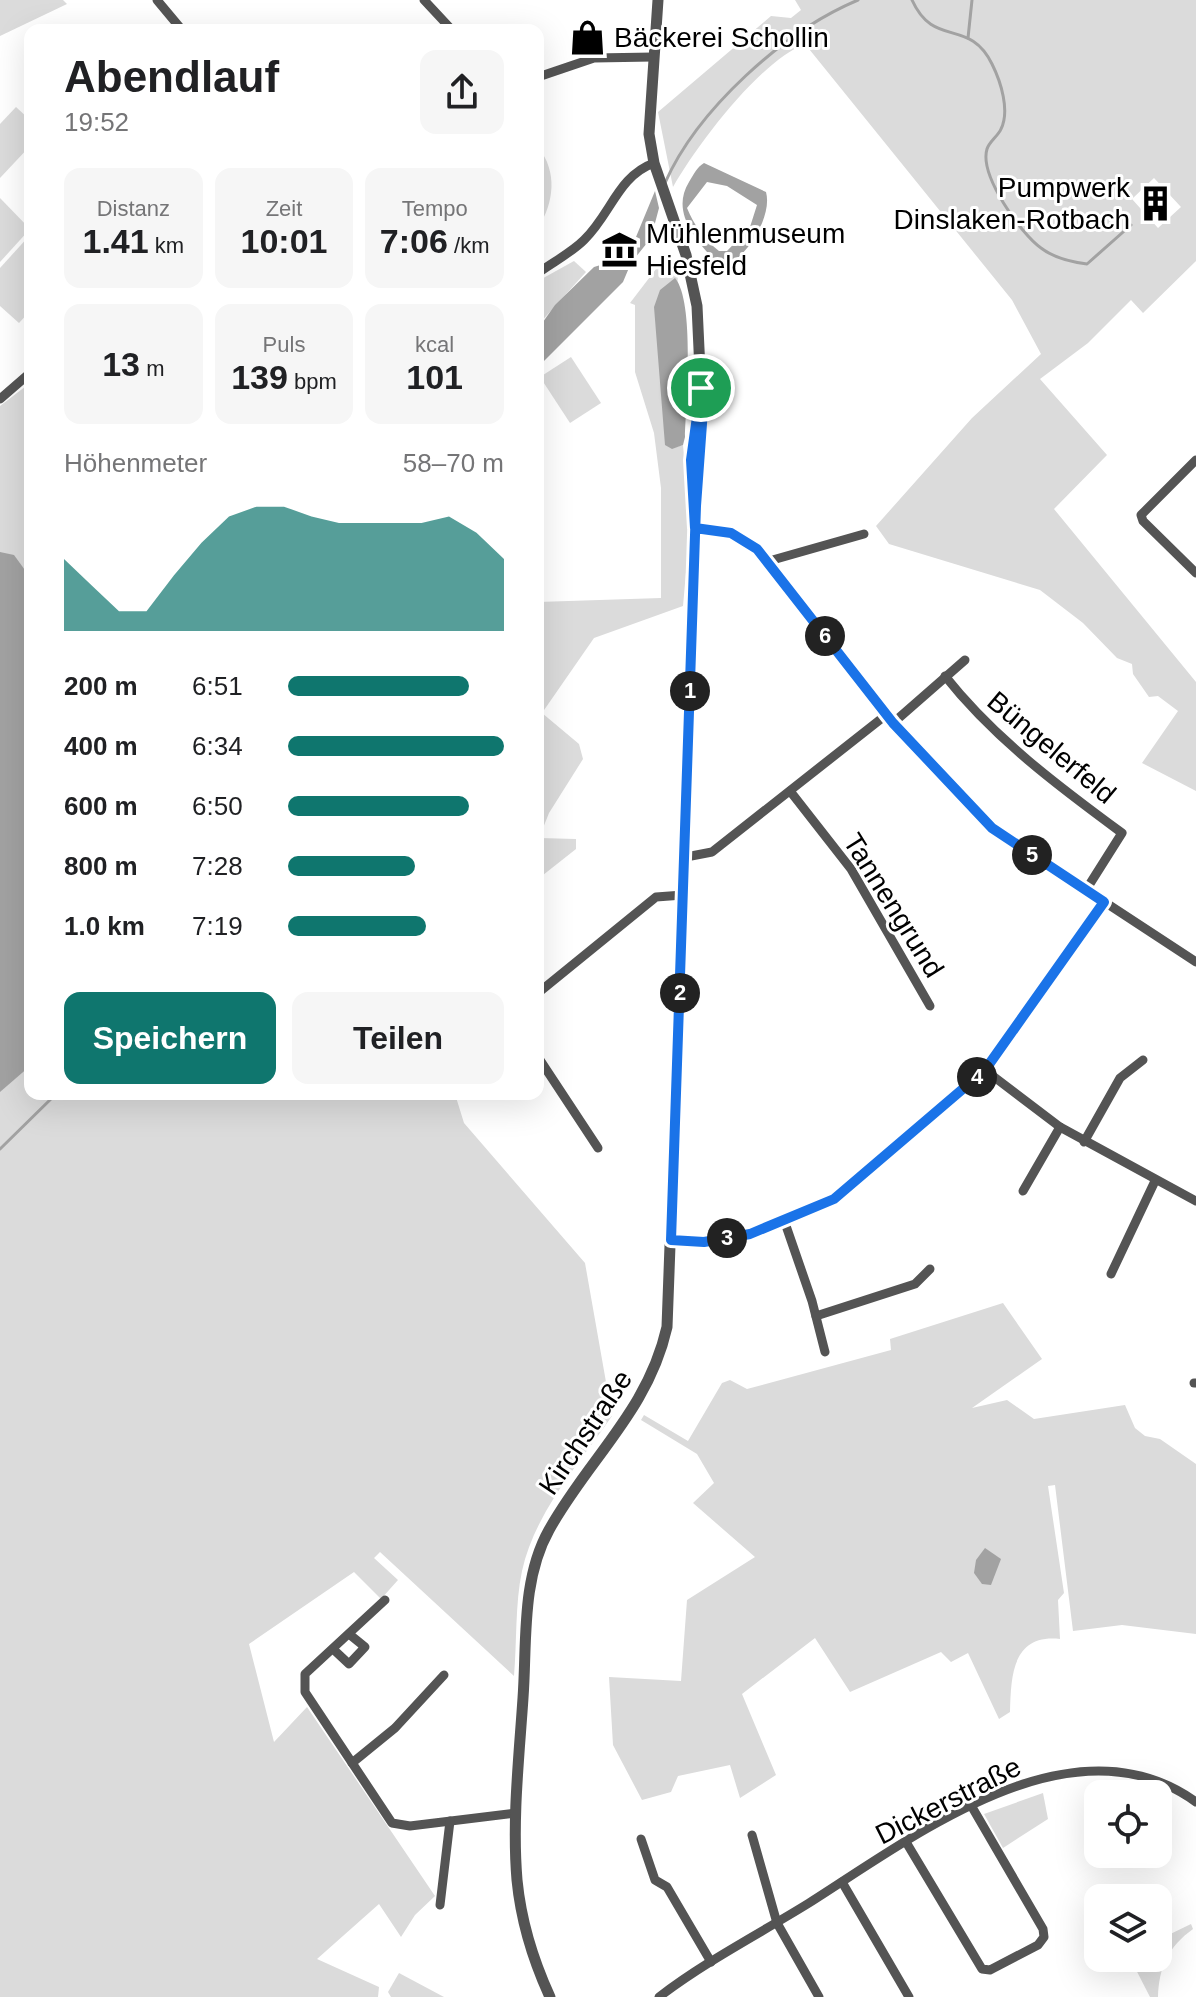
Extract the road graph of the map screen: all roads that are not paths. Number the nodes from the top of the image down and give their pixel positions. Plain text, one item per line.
1 (157, 0) edge
2 (424, 0) edge
3 (658, 0) edge
4 (177, 24) edge
5 (446, 24) edge
6 (653, 57) junction
7 (544, 75) edge
8 (654, 163) junction
9 (544, 269) edge
10 (24, 378) edge
11 (0, 399) edge
12 (1196, 460) edge
13 (695, 528) junction
14 (864, 534) dead end
15 (769, 561) junction
16 (1196, 573) edge
17 (965, 660) dead end
18 (945, 676) junction
19 (886, 715) junction
20 (893, 723) junction
21 (790, 791) junction
22 (686, 857) junction
23 (1086, 890) junction
24 (683, 895) junction
25 (1104, 902) junction
26 (1196, 962) edge
27 (544, 988) edge
28 (930, 1006) dead end
29 (1143, 1060) dead end
30 (544, 1066) edge
31 (985, 1070) junction
32 (1060, 1127) junction
33 (1084, 1142) junction
34 (598, 1148) dead end
35 (1155, 1181) junction
36 (1023, 1191) dead end
37 (1196, 1201) edge
38 (784, 1220) junction
39 (671, 1240) junction
40 (930, 1269) dead end
41 (1111, 1274) dead end
42 (816, 1316) junction
43 (825, 1352) dead end
44 (385, 1600) dead end
45 (349, 1634) junction
46 (333, 1649) junction
47 (444, 1675) dead end
48 (352, 1763) junction
49 (1196, 1802) edge
50 (972, 1807) junction
51 (516, 1813) junction
52 (450, 1821) junction
53 (752, 1835) dead end
54 (641, 1839) dead end
55 (906, 1842) junction
56 (842, 1882) junction
57 (440, 1905) dead end
58 (777, 1923) junction
59 (711, 1962) junction
60 (672, 1993) edge
61 (550, 1996) edge
62 (659, 1997) edge
63 (819, 1997) edge
64 (909, 1997) edge

1 - 4 street
2 - 5 street
3 - 6 street, Kirchstraße
6 - 7 street
6 - 8 street, Kirchstraße
8 - 9 street
8 - 13 street, Kirchstraße
10 - 11 street
12 - 16 street
13 - 15 street
13 - 22 street, Kirchstraße
14 - 15 street
15 - 19 street
17 - 18 street
18 - 20 street
18 - 23 street, Büngelerfeld
19 - 20 street
19 - 21 street
20 - 23 street
21 - 22 street
21 - 28 street, Tannengrund
22 - 24 street, Kirchstraße
23 - 25 street
24 - 27 street
24 - 39 street, Kirchstraße
25 - 26 street
25 - 31 street
29 - 33 street
30 - 34 street
31 - 32 street
31 - 38 street
32 - 33 street
32 - 36 street
33 - 35 street
35 - 37 street
35 - 41 street
38 - 39 street
38 - 42 street
39 - 51 street, Kirchstraße
40 - 42 street
42 - 43 street
44 - 45 street
45 - 46 street
45 - 46 street
46 - 48 street
47 - 48 street
48 - 52 street
49 - 50 street, Dickerstraße
50 - 55 street, Dickerstraße
50 - 55 street
51 - 52 street
51 - 61 street, Kirchstraße
52 - 57 street
53 - 58 street
54 - 59 street
55 - 56 street, Dickerstraße
56 - 58 street, Dickerstraße
56 - 64 street
58 - 59 street, Dickerstraße
58 - 63 street
59 - 60 street, Dickerstraße
60 - 62 street, Dickerstraße

